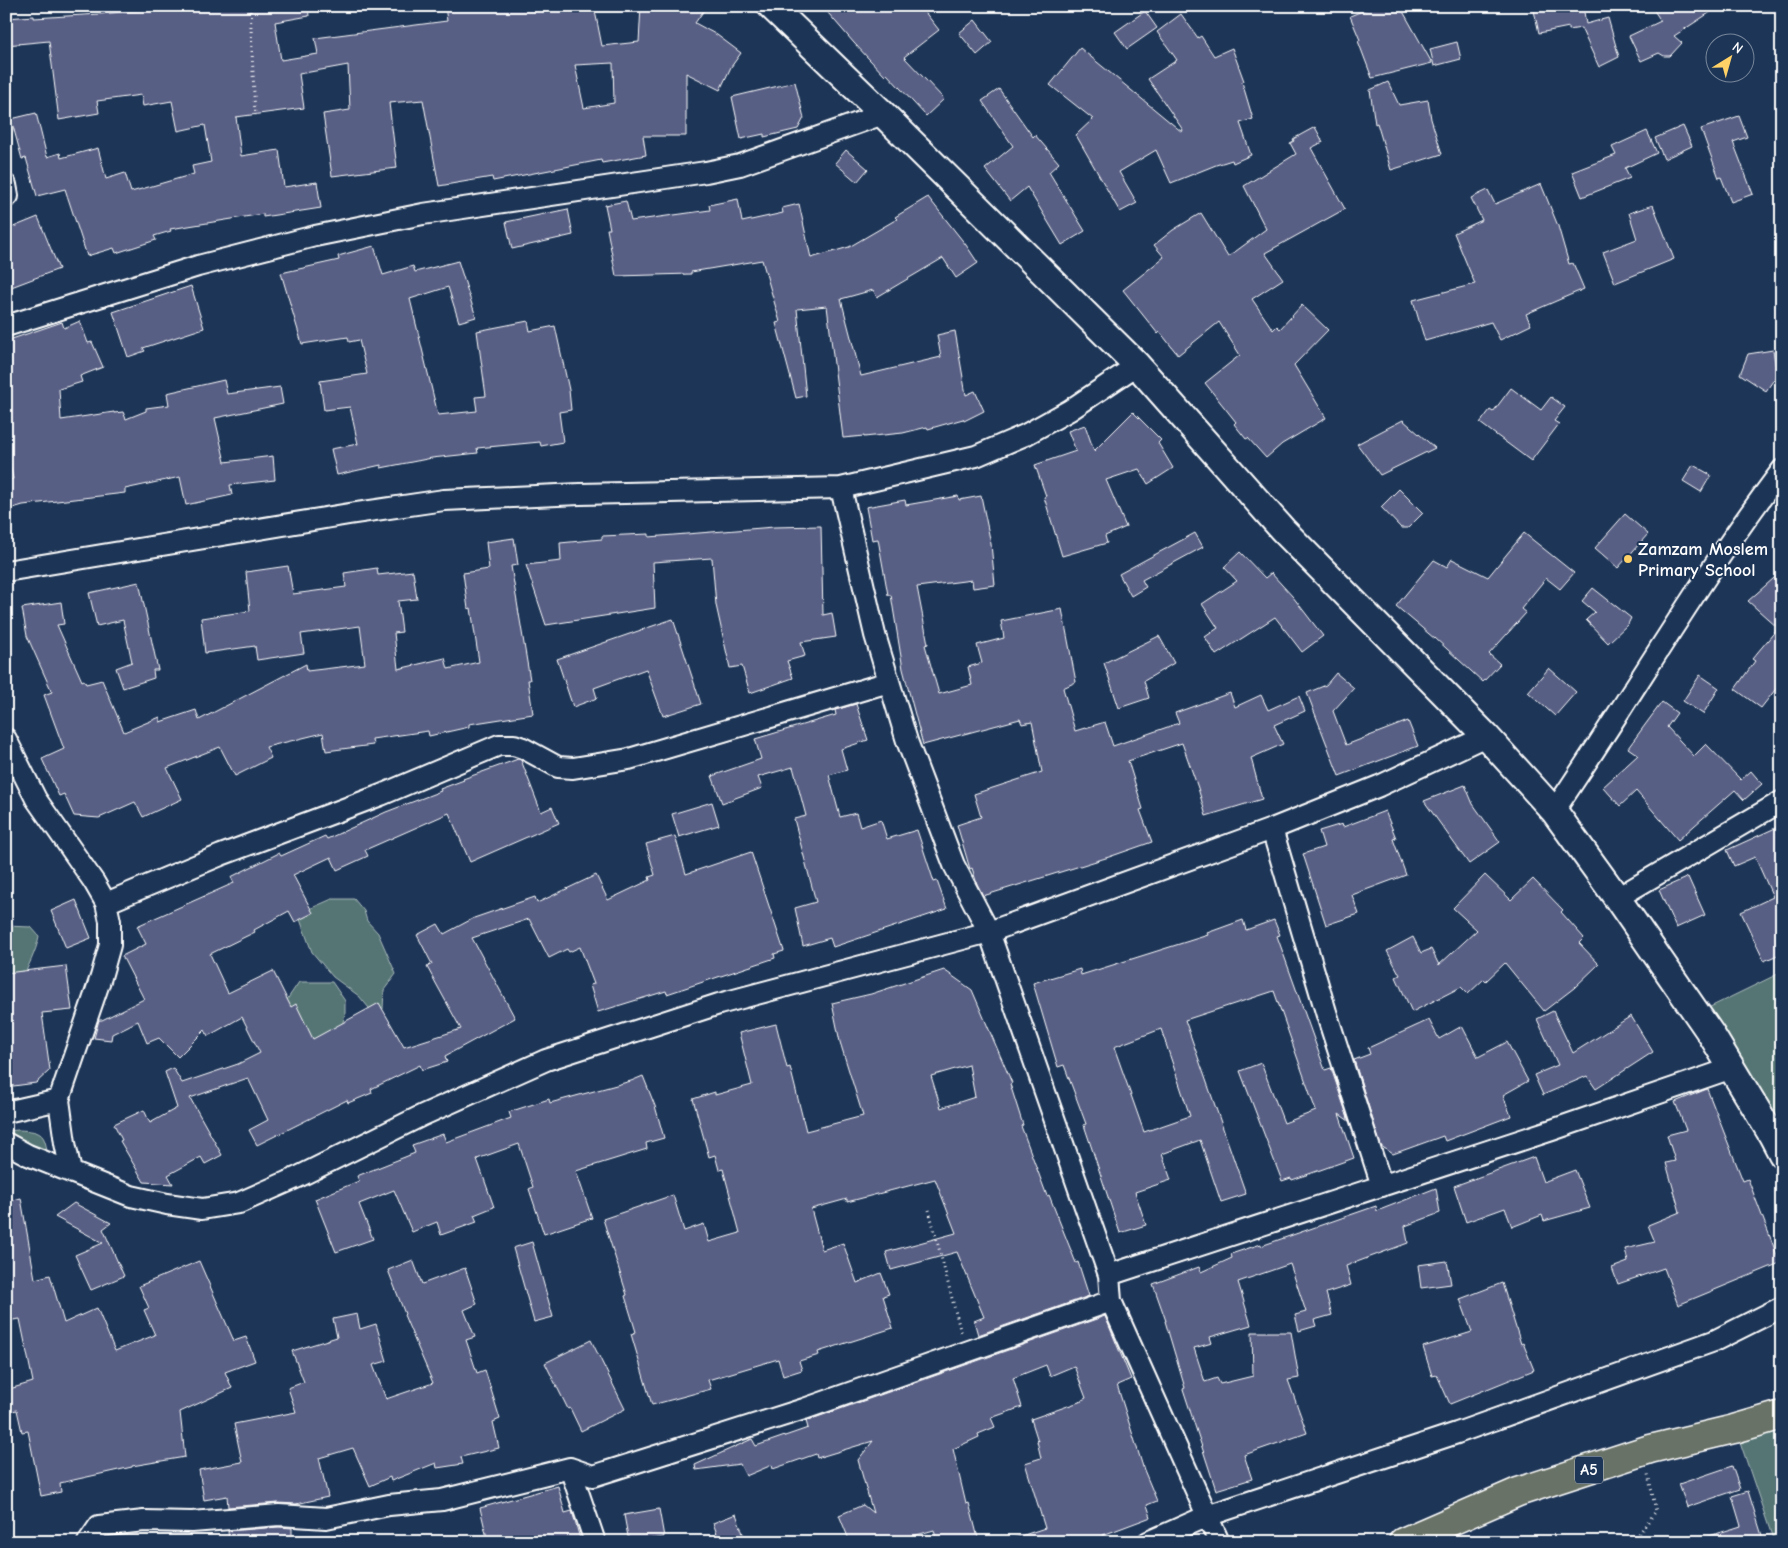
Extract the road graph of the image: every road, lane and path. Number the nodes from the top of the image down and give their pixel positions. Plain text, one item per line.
1 (250, 6) edge
2 (771, 6) edge
3 (883, 114) junction
4 (254, 116) dead end
5 (6, 326) edge
6 (1137, 365) junction
7 (1782, 470) edge
8 (841, 488) junction
9 (6, 570) edge
10 (889, 682) junction
11 (1486, 736) junction
12 (6, 739) edge
13 (1782, 801) edge
14 (1554, 811) junction
15 (1272, 829) junction
16 (1618, 898) junction
17 (106, 903) junction
18 (989, 932) junction
19 (1732, 1068) junction
20 (59, 1100) junction
21 (6, 1112) edge
22 (6, 1143) edge
23 (1782, 1154) edge
24 (71, 1172) junction
25 (1382, 1186) junction
26 (929, 1210) dead end
27 (1109, 1275) junction
28 (1111, 1301) junction
29 (1782, 1307) edge
30 (967, 1352) junction
31 (1782, 1415) edge
32 (570, 1468) junction
33 (1648, 1471) dead end
34 (1207, 1516) junction
35 (88, 1542) edge
36 (596, 1542) edge
37 (1148, 1542) edge
38 (1219, 1542) edge
39 (1403, 1542) edge
40 (1633, 1542) edge

1 - 4 path
2 - 3 street
3 - 5 street
3 - 6 street
6 - 8 street
6 - 11 street
7 - 14 street
8 - 9 street
8 - 10 street
10 - 17 street
10 - 18 street
11 - 14 street
11 - 15 street
12 - 17 street
13 - 16 street
14 - 16 street
15 - 18 street
15 - 25 street
16 - 19 street
17 - 20 street
18 - 24 street
18 - 27 street
19 - 23 street
19 - 25 street
20 - 21 street
20 - 24 street
22 - 24 street
25 - 27 street
26 - 30 path
27 - 28 street
28 - 30 street
28 - 34 street
29 - 34 street
30 - 32 street
31 - 39 highway, A5 / A5
32 - 35 street
32 - 36 street
33 - 40 path
34 - 37 street
34 - 38 street

